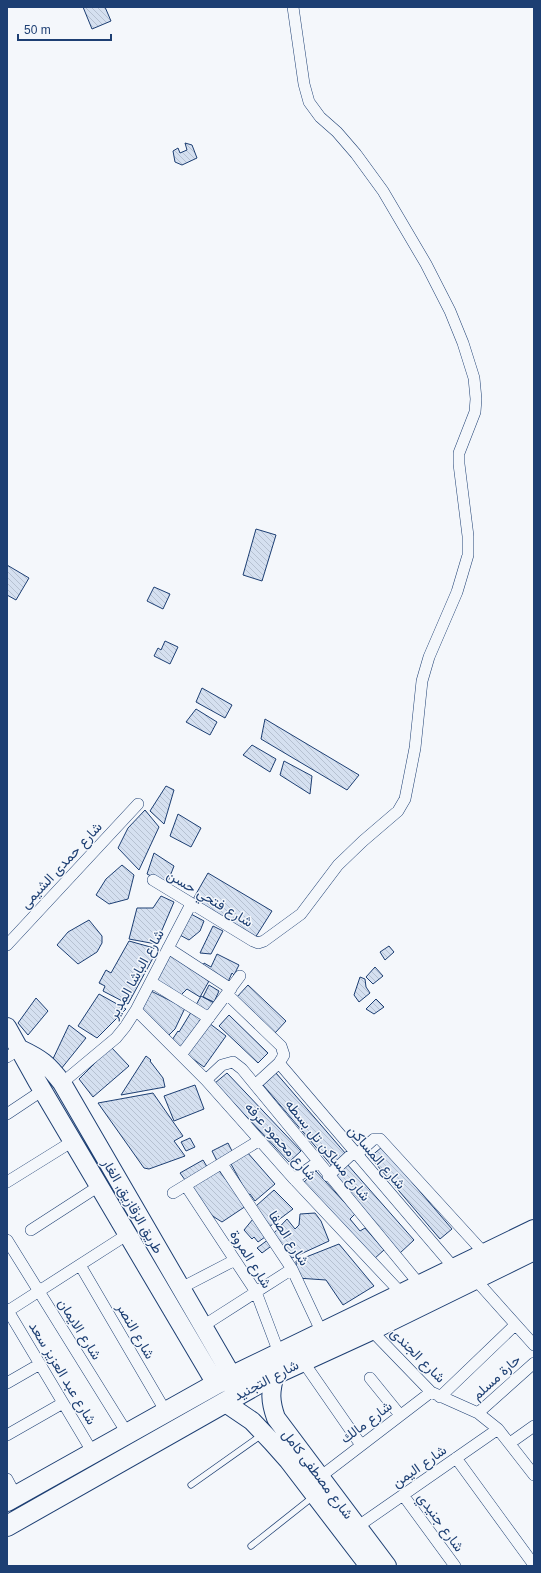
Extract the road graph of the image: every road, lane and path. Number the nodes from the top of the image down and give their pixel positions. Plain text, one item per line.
1 (293, 7) edge
2 (138, 804) dead end
3 (153, 880) dead end
4 (190, 904) junction
5 (7, 945) edge
6 (168, 948) junction
7 (240, 976) dead end
8 (150, 982) junction
9 (229, 991) junction
10 (136, 1010) junction
11 (209, 1018) junction
12 (7, 1027) edge
13 (13, 1053) edge
14 (181, 1055) junction
15 (279, 1063) junction
16 (206, 1080) junction
17 (62, 1083) junction
18 (255, 1085) junction
19 (43, 1090) junction
20 (7, 1114) edge
21 (260, 1140) junction
22 (73, 1141) junction
23 (355, 1154) junction
24 (318, 1162) junction
25 (222, 1164) junction
26 (328, 1176) junction
27 (294, 1178) junction
28 (7, 1182) edge
29 (99, 1186) junction
30 (186, 1186) junction
31 (173, 1193) dead end
32 (31, 1230) dead end
33 (534, 1230) edge
34 (128, 1234) junction
35 (7, 1240) edge
36 (485, 1254) junction
37 (532, 1256) edge
38 (235, 1260) junction
39 (80, 1265) junction
40 (292, 1269) junction
41 (455, 1269) junction
42 (475, 1279) junction
43 (420, 1285) junction
44 (181, 1288) junction
45 (39, 1292) junction
46 (256, 1292) junction
47 (402, 1294) junction
48 (9, 1316) edge
49 (515, 1324) junction
50 (203, 1326) junction
51 (371, 1330) junction
52 (322, 1333) junction
53 (534, 1345) edge
54 (279, 1353) junction
55 (302, 1360) junction
56 (534, 1363) edge
57 (40, 1364) junction
58 (275, 1374) junction
59 (370, 1378) dead end
60 (224, 1380) junction
61 (7, 1383) edge
62 (435, 1394) junction
63 (224, 1402) junction
64 (63, 1403) junction
65 (166, 1412) junction
66 (478, 1413) junction
67 (400, 1415) junction
68 (534, 1426) edge
69 (498, 1429) junction
70 (127, 1433) junction
71 (264, 1434) junction
72 (7, 1435) edge
73 (510, 1443) junction
74 (361, 1445) junction
75 (93, 1453) junction
76 (456, 1458) junction
77 (534, 1475) edge
78 (191, 1485) dead end
79 (314, 1486) junction
80 (10, 1492) edge
81 (403, 1495) junction
82 (7, 1526) edge
83 (357, 1527) junction
84 (251, 1546) dead end
85 (365, 1565) edge
86 (534, 1565) edge
87 (387, 1566) edge
88 (455, 1566) edge

1 - 4 street, شارع فتحي حسن
2 - 5 street, شارع حمدى الشيمى
3 - 4 street, شارع فتحي حسن
4 - 6 street, شارع الباشا المدير
6 - 8 street, شارع الباشا المدير
6 - 9 street
7 - 9 street
8 - 10 street, شارع الباشا المدير
8 - 11 street
9 - 11 street
9 - 15 street
10 - 14 street, شارع محمود عرفه
10 - 17 street, شارع الباشا المدير
11 - 14 street
12 - 13 main road, طريق الزقازيق, الغار
13 - 17 main road, طريق الزقازيق, الغار
13 - 19 main road, طريق الزقازيق, الغار
14 - 16 street, شارع محمود عرفه
15 - 18 street
15 - 23 street, شارع المساكن
16 - 18 street, شارع مساكن تل بسطه
16 - 21 street, شارع محمود عرفه
17 - 44 main road, طريق الزقازيق, الغار
18 - 24 street, شارع مساكن تل بسطه
19 - 20 street
19 - 22 main road, طريق الزقازيق, الغار
21 - 25 street
21 - 27 street, شارع محمود عرفه
22 - 28 street
22 - 29 main road, طريق الزقازيق, الغار
23 - 26 street
23 - 36 street
23 - 41 street, شارع المساكن
24 - 26 street, شارع مساكن تل بسطه
24 - 27 street
25 - 30 street
25 - 40 street, شارع الصفا
26 - 43 street, شارع مساكن تل بسطه
27 - 47 street, شارع محمود عرفه
29 - 32 street
29 - 34 main road, طريق الزقازيق, الغار
30 - 31 street
30 - 38 street, شارع المروة
33 - 36 highway, شارع التجنيد
34 - 39 street
34 - 60 main road, طريق الزقازيق, الغار
35 - 45 street, شارع الايمان
36 - 41 highway, شارع التجنيد
37 - 42 highway, شارع التجنيد
38 - 44 street
38 - 46 street, شارع المروة
39 - 45 street
39 - 65 street, شارع النصر
40 - 46 street
40 - 52 street, شارع الصفا
41 - 43 highway, شارع التجنيد
42 - 49 street
42 - 51 highway, شارع التجنيد
43 - 47 highway, شارع التجنيد
44 - 50 main road, طريق الزقازيق, الغار
45 - 48 street
45 - 70 street, شارع الايمان
46 - 50 street
46 - 54 street, شارع المروة
47 - 52 highway, شارع التجنيد
48 - 57 street, شارع عبد العزيز سعد
49 - 53 street
49 - 62 street, شارع مالك
50 - 60 main road, طريق الزقازيق, الغار
51 - 55 highway, شارع التجنيد
51 - 62 street, شارع الجندى
52 - 54 highway, شارع التجنيد
54 - 60 highway, شارع التجنيد
55 - 58 highway, شارع التجنيد
55 - 74 street
56 - 66 street, حارة مسلم
57 - 61 street
57 - 64 street, شارع عبد العزيز سعد
58 - 63 highway, شارع التجنيد
58 - 79 main road, شارع مصطفى كامل
59 - 67 street
60 - 65 highway, شارع التجنيد
62 - 66 street, شارع الجندى
62 - 67 street, شارع مالك
63 - 71 main road, شارع مصطفى كامل
63 - 82 highway, شارع التجنيد
64 - 72 street
64 - 75 street, شارع عبد العزيز سعد
65 - 70 highway, شارع التجنيد
66 - 69 street, شارع الجندى
67 - 74 street, شارع مالك
68 - 73 street
69 - 73 street, شارع الجندى
69 - 76 street, شارع اليمن
70 - 75 highway, شارع التجنيد
71 - 78 lane
71 - 79 main road, شارع مصطفى كامل
73 - 77 street, شارع الجندى
74 - 79 street, شارع مالك
75 - 80 highway, شارع التجنيد
76 - 81 street, شارع اليمن
76 - 86 street
79 - 83 main road, شارع مصطفى كامل
79 - 84 lane
79 - 85 main road, شارع مصطفى كامل
81 - 83 street, شارع اليمن
81 - 88 street, شارع جنيدي
83 - 87 main road, شارع مصطفى كامل

